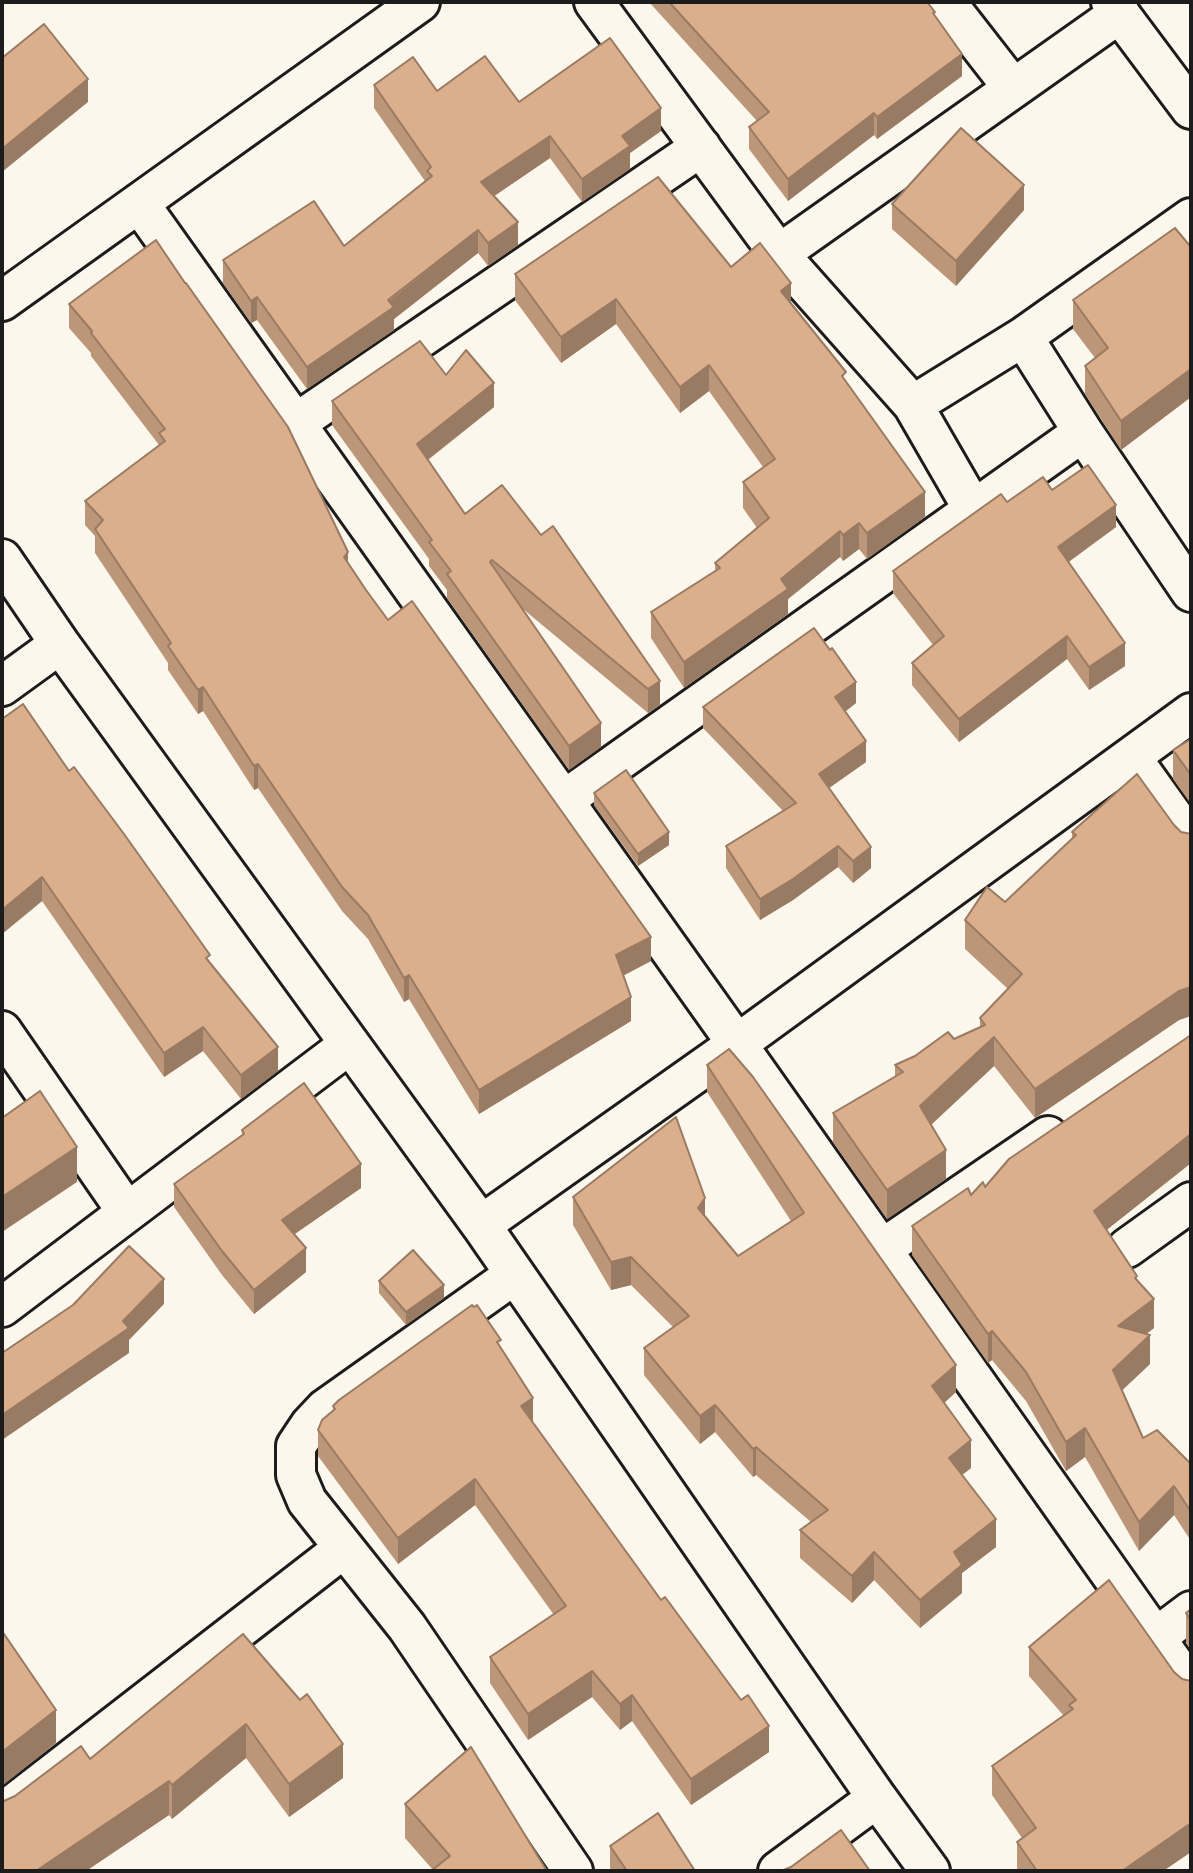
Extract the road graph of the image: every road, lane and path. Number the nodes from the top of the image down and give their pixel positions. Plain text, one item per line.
1 (420, 2) edge
2 (594, 2) edge
3 (946, 2) edge
4 (1116, 7) edge
5 (1013, 88) junction
6 (1191, 109) edge
7 (701, 147) junction
8 (139, 203) junction
9 (1191, 218) edge
10 (779, 254) junction
11 (2, 301) edge
12 (1023, 337) junction
13 (912, 405) junction
14 (296, 423) junction
15 (1083, 432) junction
16 (974, 509) junction
17 (2, 559) edge
18 (1191, 592) edge
19 (60, 644) junction
20 (2, 686) edge
21 (1191, 713) edge
22 (1131, 757) junction
23 (564, 800) junction
24 (1191, 841) edge
25 (2, 1031) edge
26 (349, 1044) junction
27 (737, 1044) junction
28 (1077, 1116) edge
29 (1191, 1202) edge
30 (127, 1212) junction
31 (481, 1224) junction
32 (1127, 1248) dead end
33 (882, 1249) junction
34 (514, 1275) junction
35 (2, 1307) edge
36 (344, 1548) junction
37 (1191, 1611) edge
38 (1155, 1638) junction
39 (1191, 1688) edge
40 (877, 1798) junction
41 (2, 1814) edge
42 (573, 1871) edge
43 (779, 1871) edge
44 (930, 1871) edge

1 - 8 street
2 - 7 street
3 - 5 street
4 - 5 street
4 - 6 street
5 - 10 street
7 - 10 street
7 - 14 street
8 - 11 street
8 - 14 street
9 - 12 street
10 - 13 street
12 - 13 street
12 - 15 street
13 - 16 street
14 - 23 street
15 - 16 street
15 - 18 street
16 - 23 street
17 - 19 street
19 - 20 street
19 - 26 street
21 - 22 street
22 - 24 street
22 - 27 street
23 - 27 street
25 - 30 street
26 - 30 street
26 - 31 street
27 - 31 street
27 - 33 street
28 - 33 street
29 - 32 street
30 - 35 street
31 - 34 street
33 - 38 street
34 - 36 street
34 - 40 street
36 - 41 street
36 - 42 street
37 - 38 street
38 - 39 street
40 - 43 street
40 - 44 street

